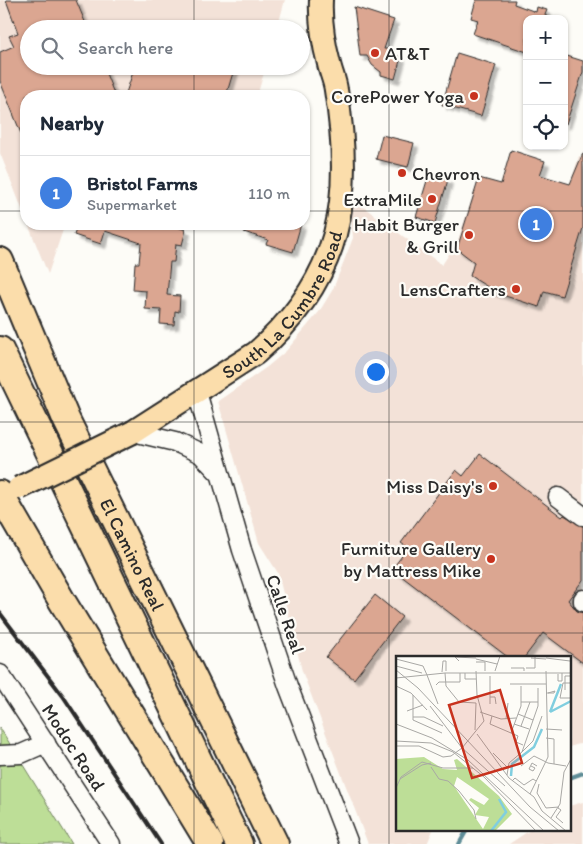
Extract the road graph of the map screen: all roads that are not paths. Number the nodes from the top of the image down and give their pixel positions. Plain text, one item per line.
1 (321, 0) edge
2 (0, 261) edge
3 (0, 350) edge
4 (197, 392) junction
5 (132, 432) junction
6 (220, 474) junction
7 (6, 492) edge
8 (558, 497) dead end
9 (583, 516) edge
10 (0, 674) edge
11 (46, 743) junction
12 (0, 755) edge
13 (111, 844) edge
14 (210, 844) edge
15 (239, 844) edge
16 (275, 844) edge
17 (349, 844) edge

1 - 4 main road, South La Cumbre Road
2 - 16 highway, El Camino Real
3 - 15 highway, El Camino Real
4 - 5 main road, South La Cumbre Road
4 - 6 street, Calle Real
5 - 6 street
5 - 7 main road, South La Cumbre Road, bridge
6 - 17 street, Calle Real
7 - 14 highway
8 - 9 street
10 - 11 street, Modoc Road
11 - 12 street
11 - 13 street, Modoc Road

